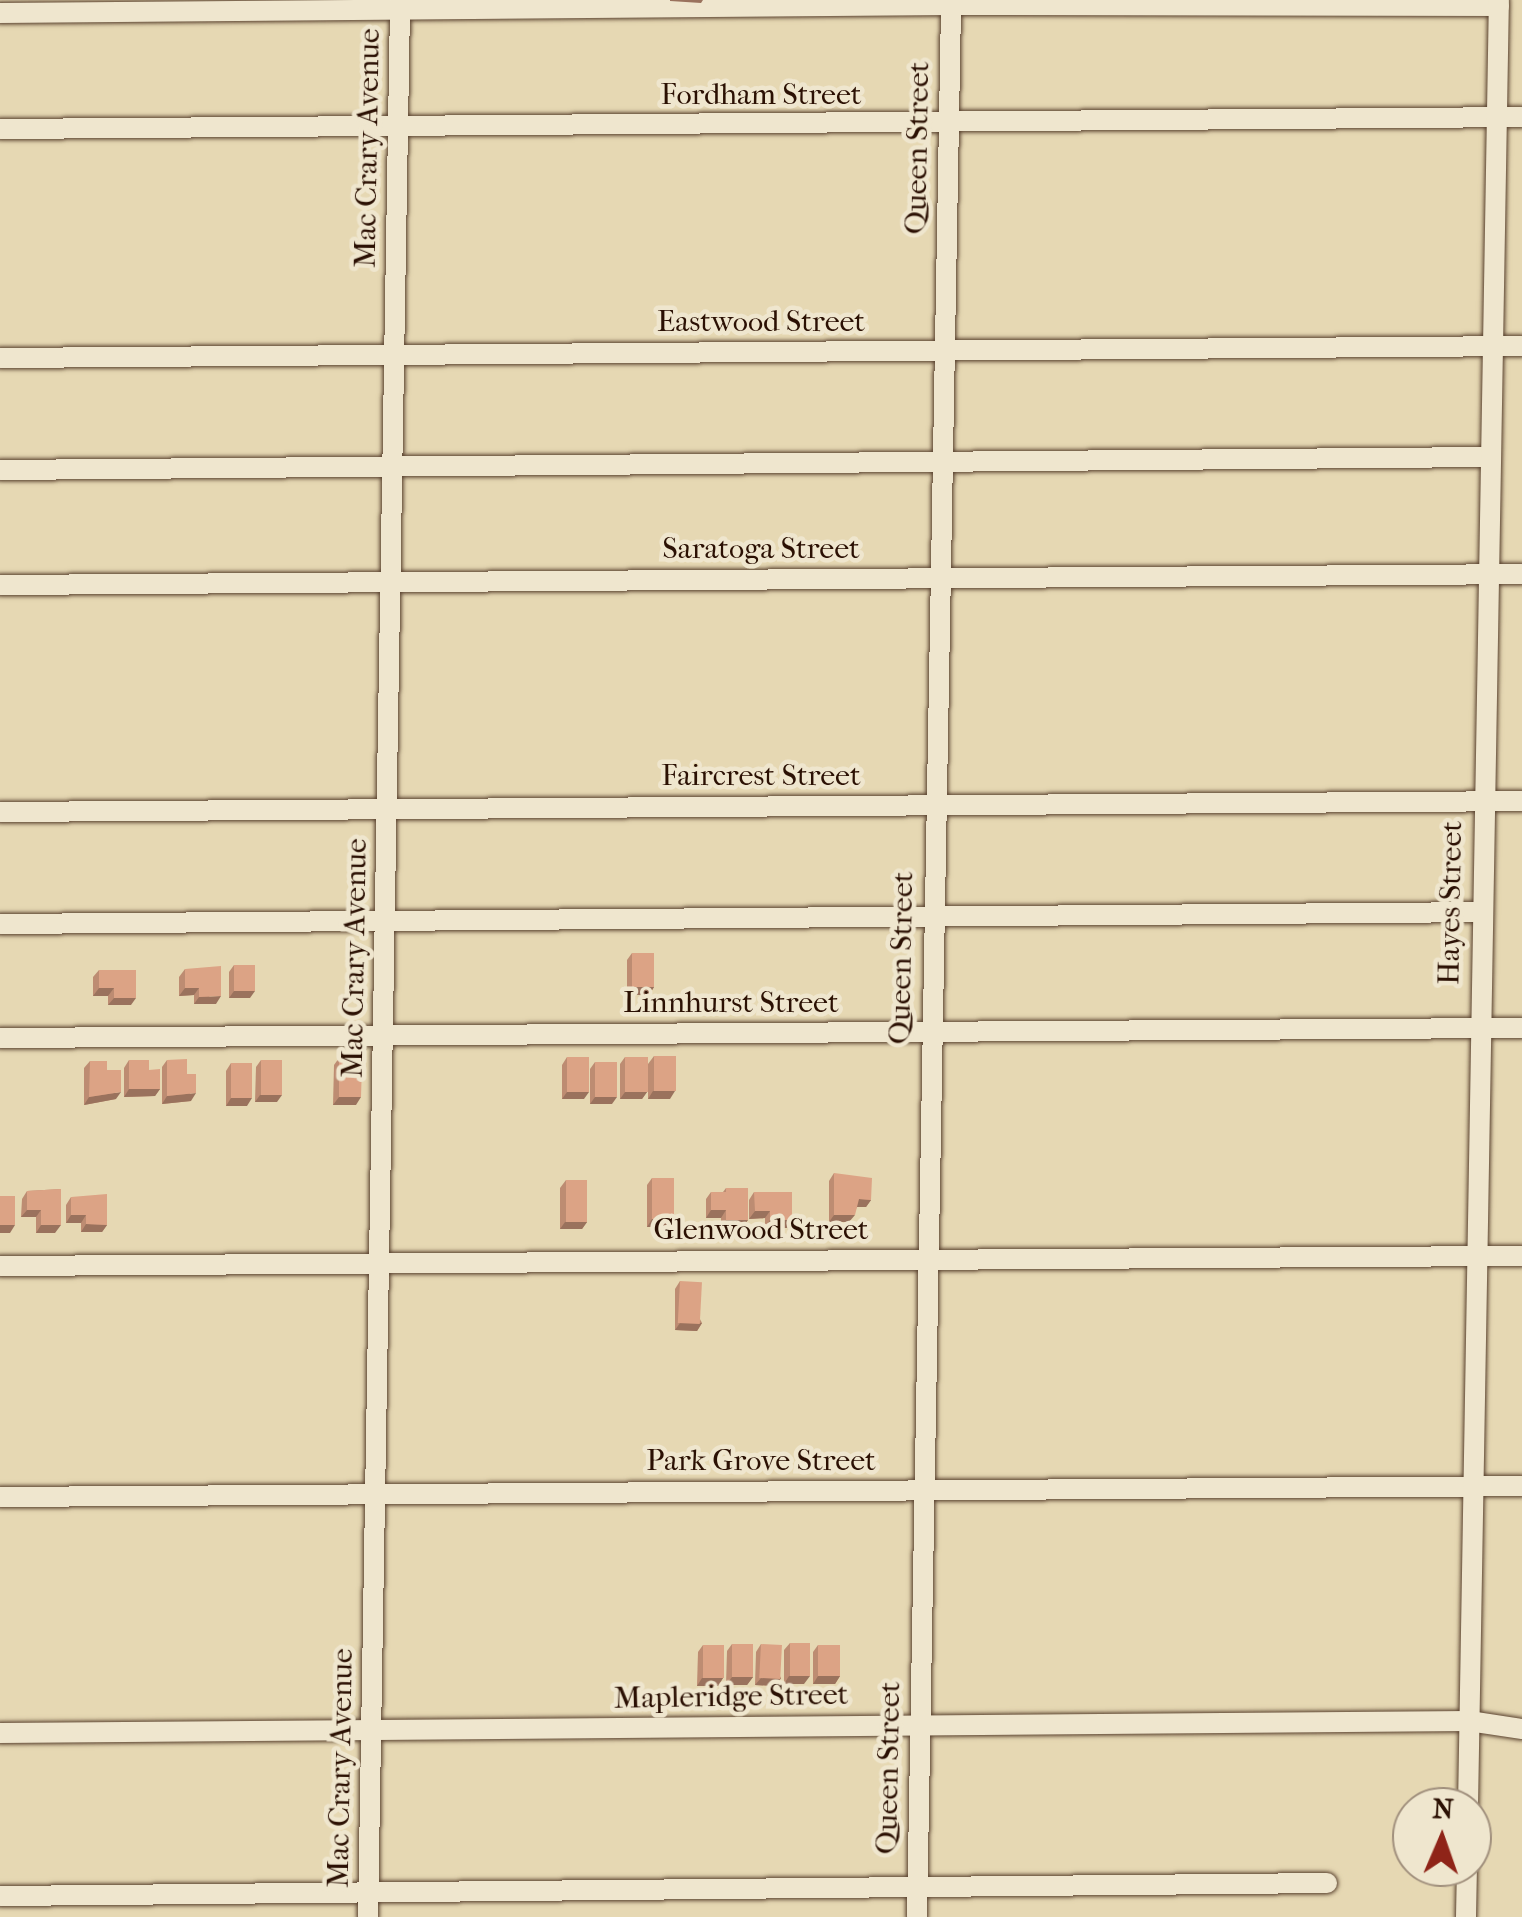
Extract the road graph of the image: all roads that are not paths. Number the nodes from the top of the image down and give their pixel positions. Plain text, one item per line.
1 (951, 2) edge
2 (1499, 3) edge
3 (400, 4) edge
4 (0, 13) edge
5 (1496, 116) junction
6 (1522, 117) edge
7 (948, 124) junction
8 (398, 128) junction
9 (0, 129) edge
10 (1490, 346) junction
11 (1522, 346) edge
12 (943, 351) junction
13 (395, 355) junction
14 (0, 358) edge
15 (1488, 457) junction
16 (941, 461) junction
17 (394, 467) junction
18 (0, 470) edge
19 (1486, 574) junction
20 (1522, 574) edge
21 (939, 578) junction
22 (392, 582) junction
23 (0, 585) edge
24 (1483, 801) junction
25 (1522, 801) edge
26 (935, 805) junction
27 (388, 809) junction
28 (0, 812) edge
29 (1481, 912) junction
30 (933, 915) junction
31 (386, 920) junction
32 (0, 924) edge
33 (1479, 1028) junction
34 (1522, 1028) edge
35 (931, 1032) junction
36 (384, 1036) junction
37 (0, 1038) edge
38 (1476, 1255) junction
39 (1522, 1256) edge
40 (928, 1259) junction
41 (380, 1263) junction
42 (0, 1266) edge
43 (1472, 1486) junction
44 (1522, 1486) edge
45 (924, 1490) junction
46 (375, 1494) junction
47 (0, 1497) edge
48 (1469, 1721) junction
49 (920, 1726) junction
50 (1522, 1729) edge
51 (371, 1730) junction
52 (0, 1732) edge
53 (1468, 1787) edge
54 (1327, 1882) dead end
55 (1467, 1887) edge
56 (918, 1889) junction
57 (369, 1895) junction
58 (0, 1896) edge
59 (368, 1917) edge
60 (918, 1917) edge
61 (1466, 1917) edge

1 - 2 street
1 - 3 street
1 - 7 street, Queen Street
2 - 5 street, Hayes Street
3 - 4 street
3 - 8 street, Mac Crary Avenue
5 - 6 street, Fordham Street
5 - 7 street, Fordham Street
5 - 10 street, Hayes Street
7 - 8 street, Fordham Street
7 - 12 street, Queen Street
8 - 9 street, Fordham Street
8 - 13 street, Mac Crary Avenue
10 - 11 street, Eastwood Street
10 - 12 street, Eastwood Street
10 - 15 street, Hayes Street
12 - 13 street, Eastwood Street
12 - 16 street, Queen Street
13 - 14 street, Eastwood Street
13 - 17 street, Mac Crary Avenue
15 - 16 street
15 - 19 street, Hayes Street
16 - 17 street
16 - 21 street, Queen Street
17 - 18 street
17 - 22 street, Mac Crary Avenue
19 - 20 street, Saratoga Street
19 - 21 street, Saratoga Street
19 - 24 street, Hayes Street
21 - 22 street, Saratoga Street
21 - 26 street, Queen Street
22 - 23 street, Saratoga Street
22 - 27 street, Mac Crary Avenue
24 - 25 street, Faircrest Street
24 - 26 street, Faircrest Street
24 - 29 street, Hayes Street
26 - 27 street, Faircrest Street
26 - 30 street, Queen Street
27 - 28 street, Faircrest Street
27 - 31 street, Mac Crary Avenue
29 - 30 street
29 - 33 street, Hayes Street
30 - 31 street
30 - 35 street, Queen Street
31 - 32 street
31 - 36 street, Mac Crary Avenue
33 - 34 street, Linnhurst Street
33 - 35 street, Linnhurst Street
33 - 38 street, Hayes Street
35 - 36 street, Linnhurst Street
35 - 40 street, Queen Street
36 - 37 street, Linnhurst Street
36 - 41 street, Mac Crary Avenue
38 - 39 street, Glenwood Street
38 - 40 street, Glenwood Street
38 - 43 street, Hayes Street
40 - 41 street, Glenwood Street
40 - 45 street, Queen Street
41 - 42 street, Glenwood Street
41 - 46 street, Mac Crary Avenue
43 - 44 street, Park Grove Street
43 - 45 street, Park Grove Street
43 - 48 street, Hayes Street
45 - 46 street, Park Grove Street
45 - 49 street, Queen Street
46 - 47 street, Park Grove Street
46 - 51 street, Mac Crary Avenue
48 - 49 street, Mapleridge Street
48 - 50 street, Mapleridge Street
48 - 53 street, Hayes Street
49 - 51 street, Mapleridge Street
49 - 56 street, Queen Street
51 - 52 street, Mapleridge Street
51 - 57 street, Mac Crary Avenue
54 - 56 street
55 - 61 street
56 - 57 street
56 - 60 street, Queen Street
57 - 58 street
57 - 59 street, Mac Crary Avenue

